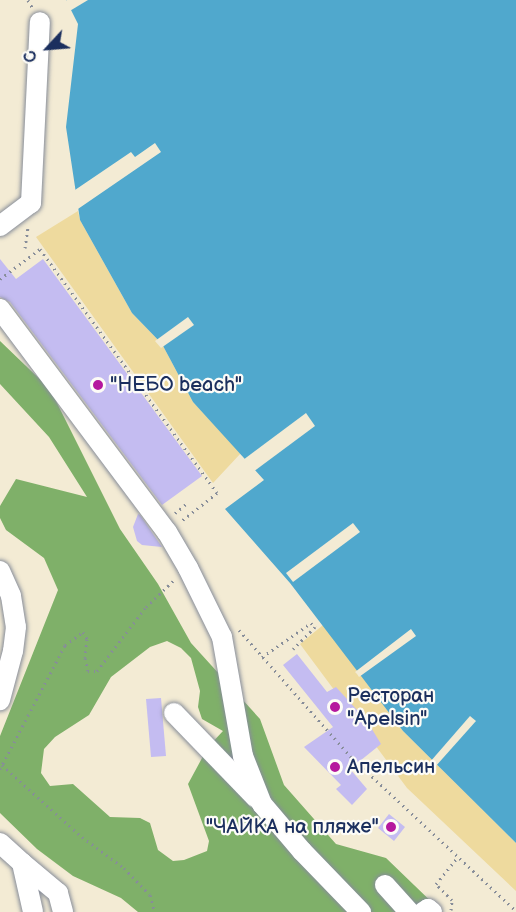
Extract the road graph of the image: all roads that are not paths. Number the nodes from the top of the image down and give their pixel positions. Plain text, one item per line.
1 (40, 22) dead end
2 (0, 226) edge
3 (0, 309) edge
4 (0, 571) edge
5 (0, 700) edge
6 (174, 714) dead end
7 (262, 804) junction
8 (0, 843) edge
9 (22, 863) junction
10 (385, 885) dead end
11 (33, 912) edge
12 (63, 912) edge
13 (361, 912) edge
14 (409, 912) edge
15 (423, 912) edge
16 (432, 912) edge

1 - 2 street
3 - 7 street
4 - 5 street
6 - 7 street
7 - 13 street
8 - 9 street
9 - 11 street
9 - 12 street
10 - 14 street
15 - 16 street

